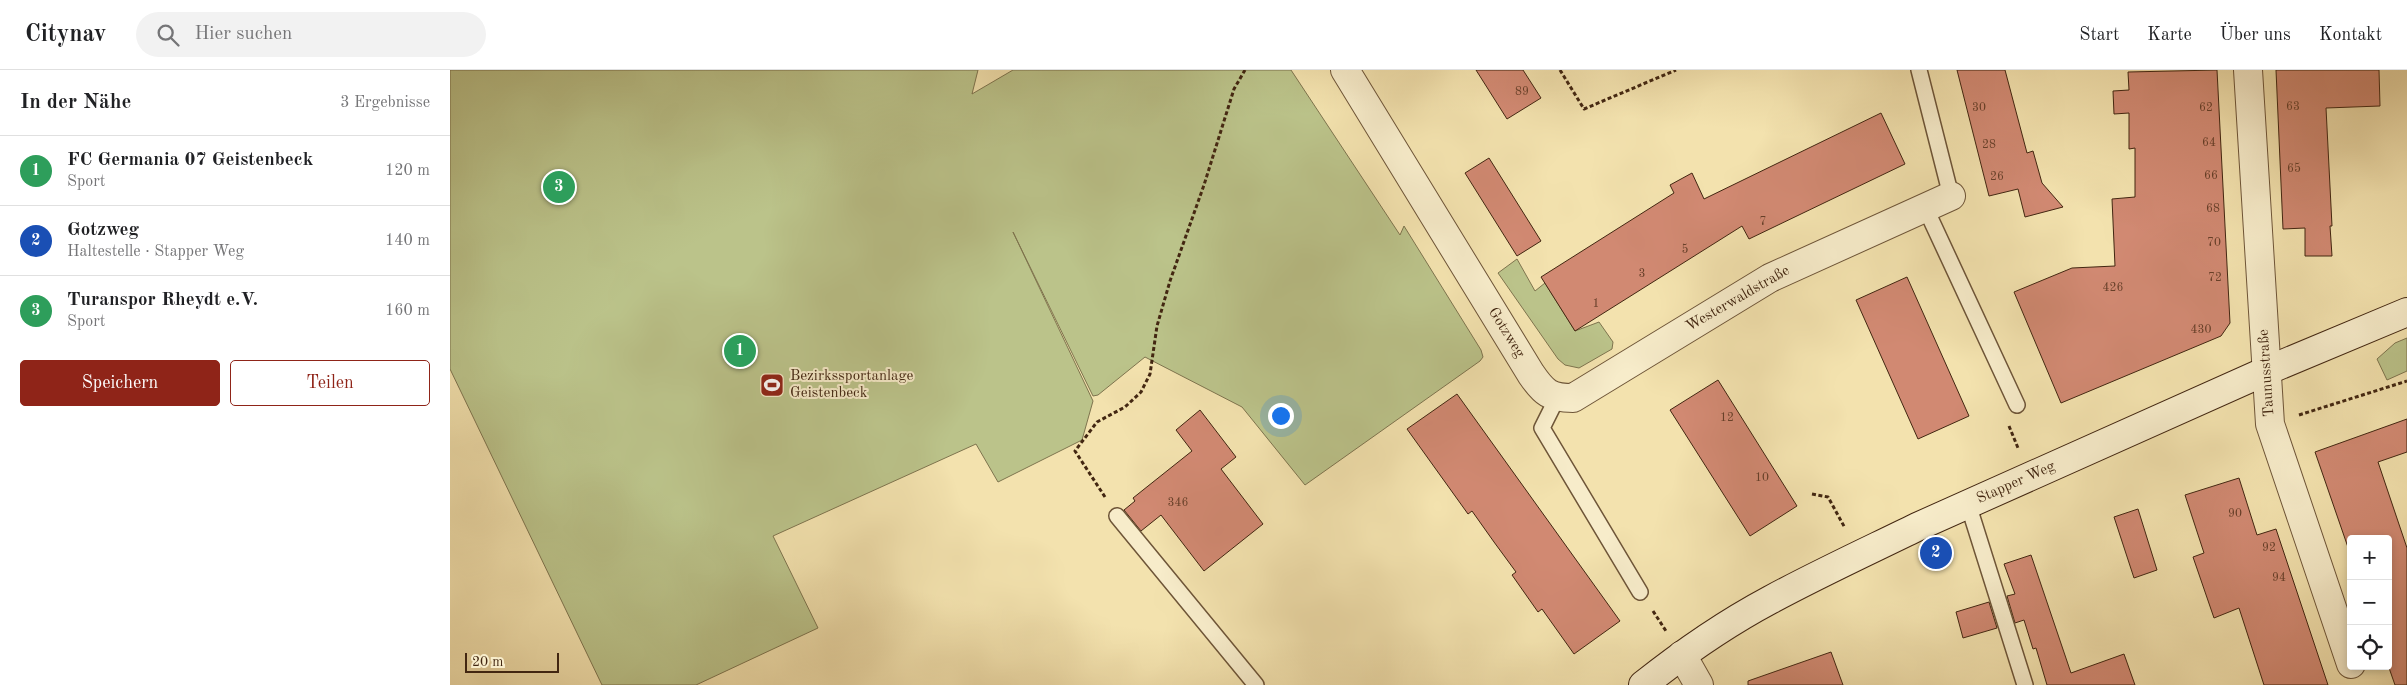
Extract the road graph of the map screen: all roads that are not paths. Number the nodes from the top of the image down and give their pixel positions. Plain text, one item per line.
1 (1345, 70) edge
2 (1919, 70) edge
3 (2248, 70) edge
4 (1951, 196) joint
5 (1925, 208) junction
6 (2407, 312) edge
7 (2266, 371) junction
8 (1557, 398) junction
9 (2016, 405) road end
10 (1968, 504) junction
11 (1117, 516) road end
12 (1640, 592) road end
13 (2347, 653) edge
14 (1682, 655) junction
15 (2353, 670) edge
16 (1256, 685) edge
17 (1643, 685) edge
18 (1699, 685) edge
19 (2025, 685) edge
20 (2358, 685) edge

1 - 8 street, Gotzweg
2 - 4 lane, Westerwaldstraße
3 - 7 street, Taunusstraße
4 - 5 street, Westerwaldstraße
5 - 8 street, Westerwaldstraße
5 - 9 lane
6 - 7 street, Stapper Weg
7 - 10 street, Stapper Weg
7 - 13 street, Taunusstraße
8 - 12 lane
10 - 14 street, Stapper Weg
10 - 19 lane
11 - 16 lane
14 - 17 street, Stapper Weg
14 - 18 street
15 - 20 street, Taunusstraße

